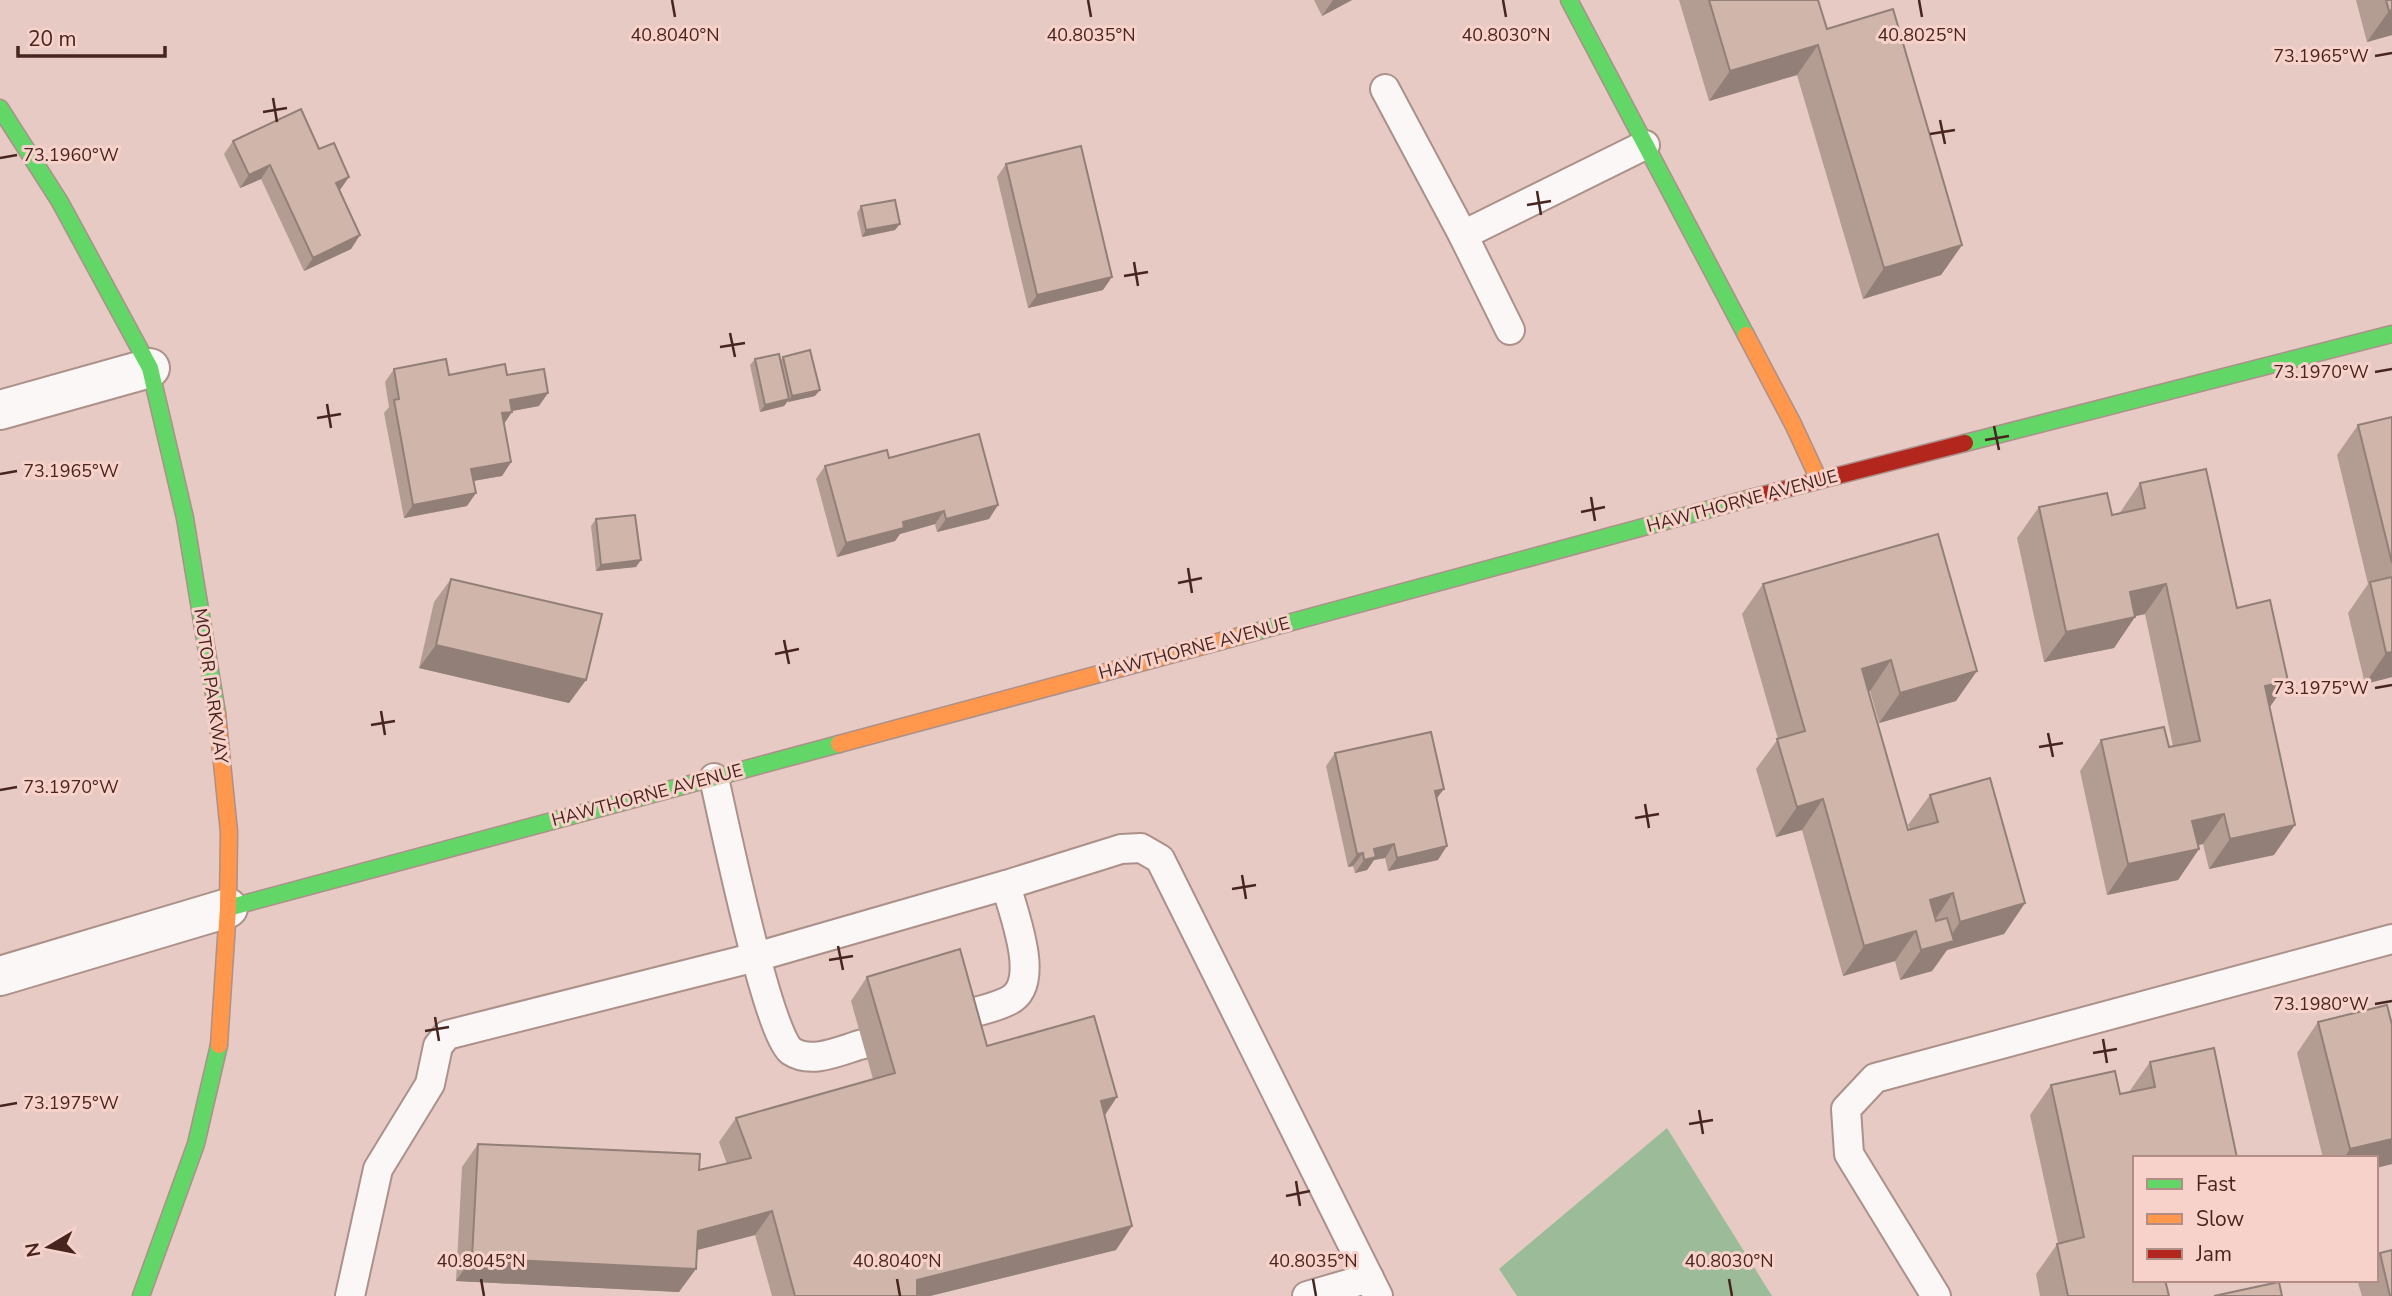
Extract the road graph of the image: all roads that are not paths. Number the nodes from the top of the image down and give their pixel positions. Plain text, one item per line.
1 (1569, 0) edge
2 (1385, 89) dead end
3 (0, 108) edge
4 (1644, 145) junction
5 (1463, 235) junction
6 (1510, 330) dead end
7 (2392, 334) edge
8 (150, 368) junction
9 (0, 411) edge
10 (1819, 480) junction
11 (714, 778) junction
12 (1006, 885) junction
13 (228, 908) junction
14 (2392, 939) edge
15 (755, 957) junction
16 (0, 976) edge
17 (956, 1017) edge
18 (863, 1044) dead end
19 (1374, 1287) edge
20 (141, 1296) edge
21 (350, 1296) edge
22 (1307, 1296) edge
23 (1936, 1296) edge

1 - 4 street
2 - 5 lane
3 - 8 street, MOTOR PARKWAY
4 - 5 lane
4 - 10 street
5 - 6 lane
7 - 10 street, HAWTHORNE AVENUE
8 - 9 street
8 - 13 street, MOTOR PARKWAY
10 - 11 street, HAWTHORNE AVENUE
11 - 13 street, HAWTHORNE AVENUE
11 - 15 lane
12 - 15 lane
12 - 17 lane
12 - 19 lane
13 - 16 street, HAWTHORNE AVENUE
13 - 20 street, MOTOR PARKWAY
14 - 23 lane
15 - 18 lane
15 - 21 lane
19 - 22 lane

